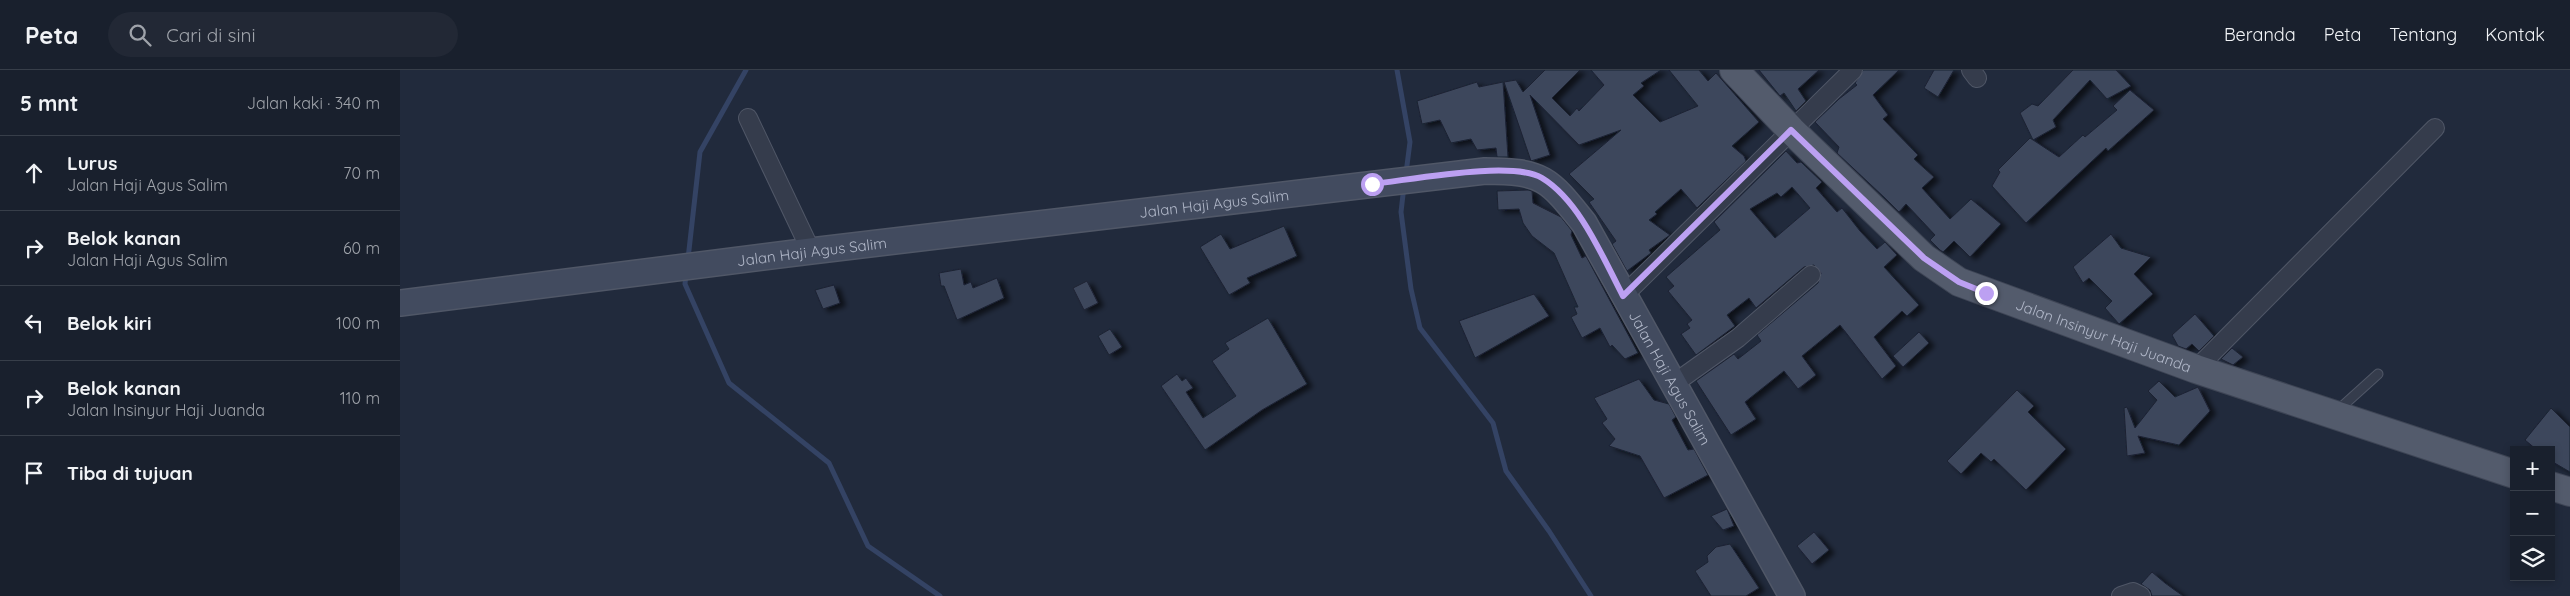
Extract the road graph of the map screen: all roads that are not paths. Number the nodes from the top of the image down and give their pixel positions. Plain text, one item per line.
1 (1734, 70) edge
2 (1853, 70) edge
3 (748, 118) dead end
4 (2435, 128) dead end
5 (1791, 130) junction
6 (811, 251) junction
7 (1811, 275) dead end
8 (1623, 296) junction
9 (400, 303) edge
10 (2196, 368) junction
11 (2378, 374) dead end
12 (1672, 385) junction
13 (2333, 414) junction
14 (2510, 473) edge
15 (2555, 487) edge
16 (2570, 492) edge
17 (1792, 596) edge
18 (2120, 596) edge
19 (2141, 596) edge

1 - 5 main road, Jalan Insinyur Haji Juanda
2 - 5 street
3 - 6 street
4 - 10 street
5 - 8 street
5 - 10 main road, Jalan Insinyur Haji Juanda
6 - 8 street, Jalan Haji Agus Salim
6 - 9 street, Jalan Haji Agus Salim
7 - 12 street
8 - 12 street, Jalan Haji Agus Salim
10 - 13 main road, Jalan Insinyur Haji Juanda
11 - 13 lane
12 - 17 street, Jalan Haji Agus Salim
13 - 14 main road, Jalan Insinyur Haji Juanda
15 - 16 main road
18 - 19 street

